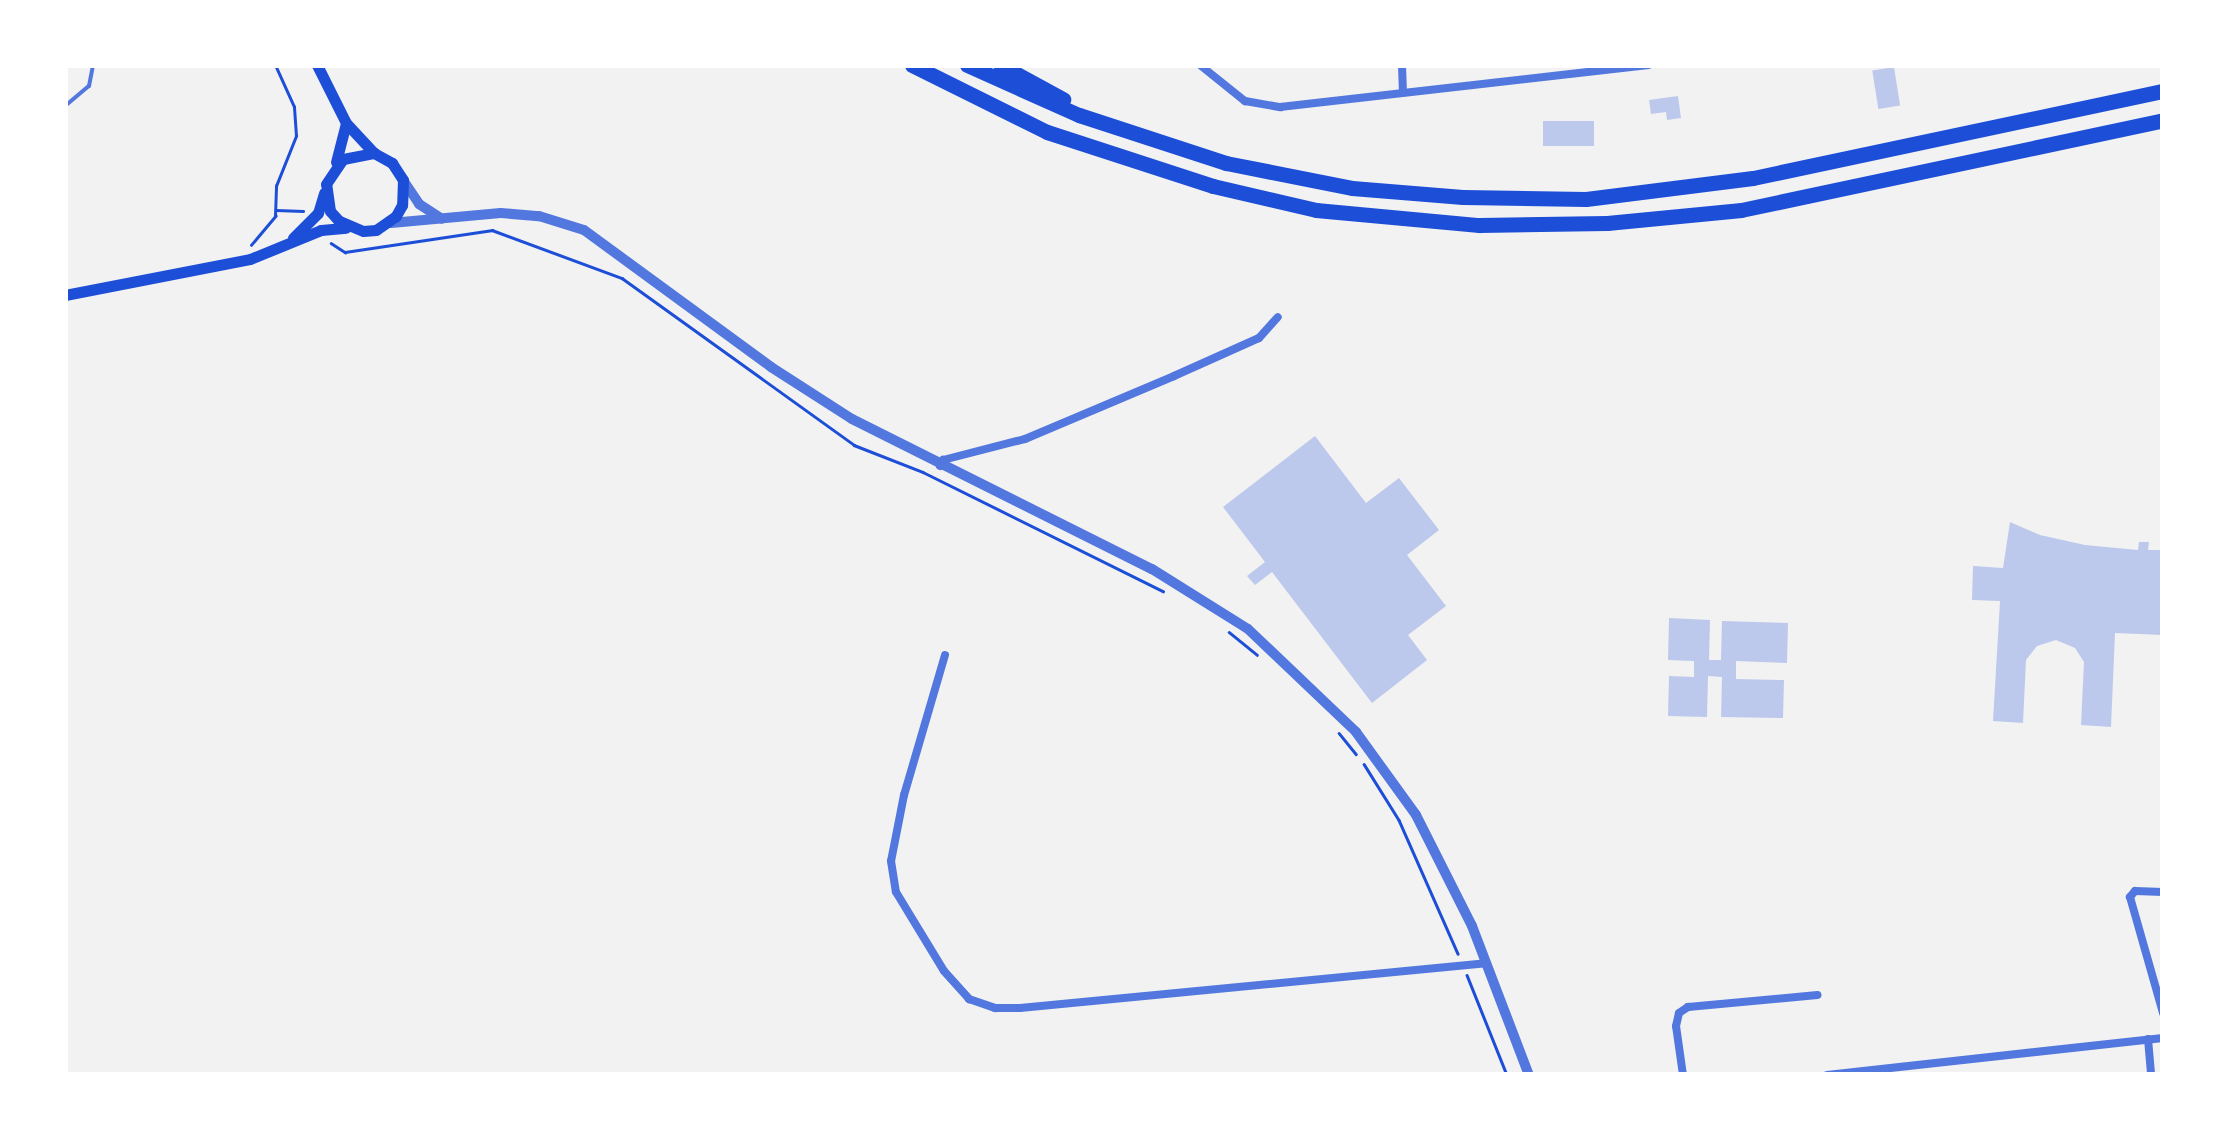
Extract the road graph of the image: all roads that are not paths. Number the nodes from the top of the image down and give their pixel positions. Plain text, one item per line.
1 (93, 65) edge
2 (317, 65) edge
3 (912, 65) edge
4 (967, 65) edge
5 (1000, 65) edge
6 (1200, 65) edge
7 (1402, 65) edge
8 (1648, 65) edge
9 (2163, 91) edge
10 (1403, 92) junction
11 (65, 106) edge
12 (2163, 120) edge
13 (346, 123) junction
14 (1124, 131) junction
15 (374, 153) junction
16 (334, 166) junction
17 (403, 180) junction
18 (326, 184) junction
19 (443, 220) junction
20 (387, 224) junction
21 (317, 225) junction
22 (350, 228) junction
23 (65, 295) edge
24 (1278, 317) dead end
25 (940, 466) junction
26 (946, 655) dead end
27 (2163, 892) edge
28 (1486, 963) junction
29 (1817, 995) dead end
30 (2163, 1013) edge
31 (2163, 1038) edge
32 (2148, 1039) junction
33 (1528, 1075) edge
34 (1683, 1075) edge
35 (1826, 1075) edge
36 (2151, 1075) edge

1 - 11 lane
2 - 13 main road
3 - 12 highway
4 - 14 highway
5 - 14 highway
6 - 10 street
7 - 10 street
8 - 10 street
9 - 14 highway
13 - 15 main road
13 - 16 main road
15 - 16 main road
15 - 17 main road
16 - 18 main road
17 - 19 street
17 - 20 main road
18 - 21 main road
18 - 22 main road
19 - 20 street
19 - 25 street
20 - 22 main road
21 - 22 main road
21 - 23 main road
24 - 25 street
25 - 28 street
26 - 28 street
27 - 30 street
28 - 33 street
29 - 34 street
31 - 32 street
32 - 35 street
32 - 36 street

